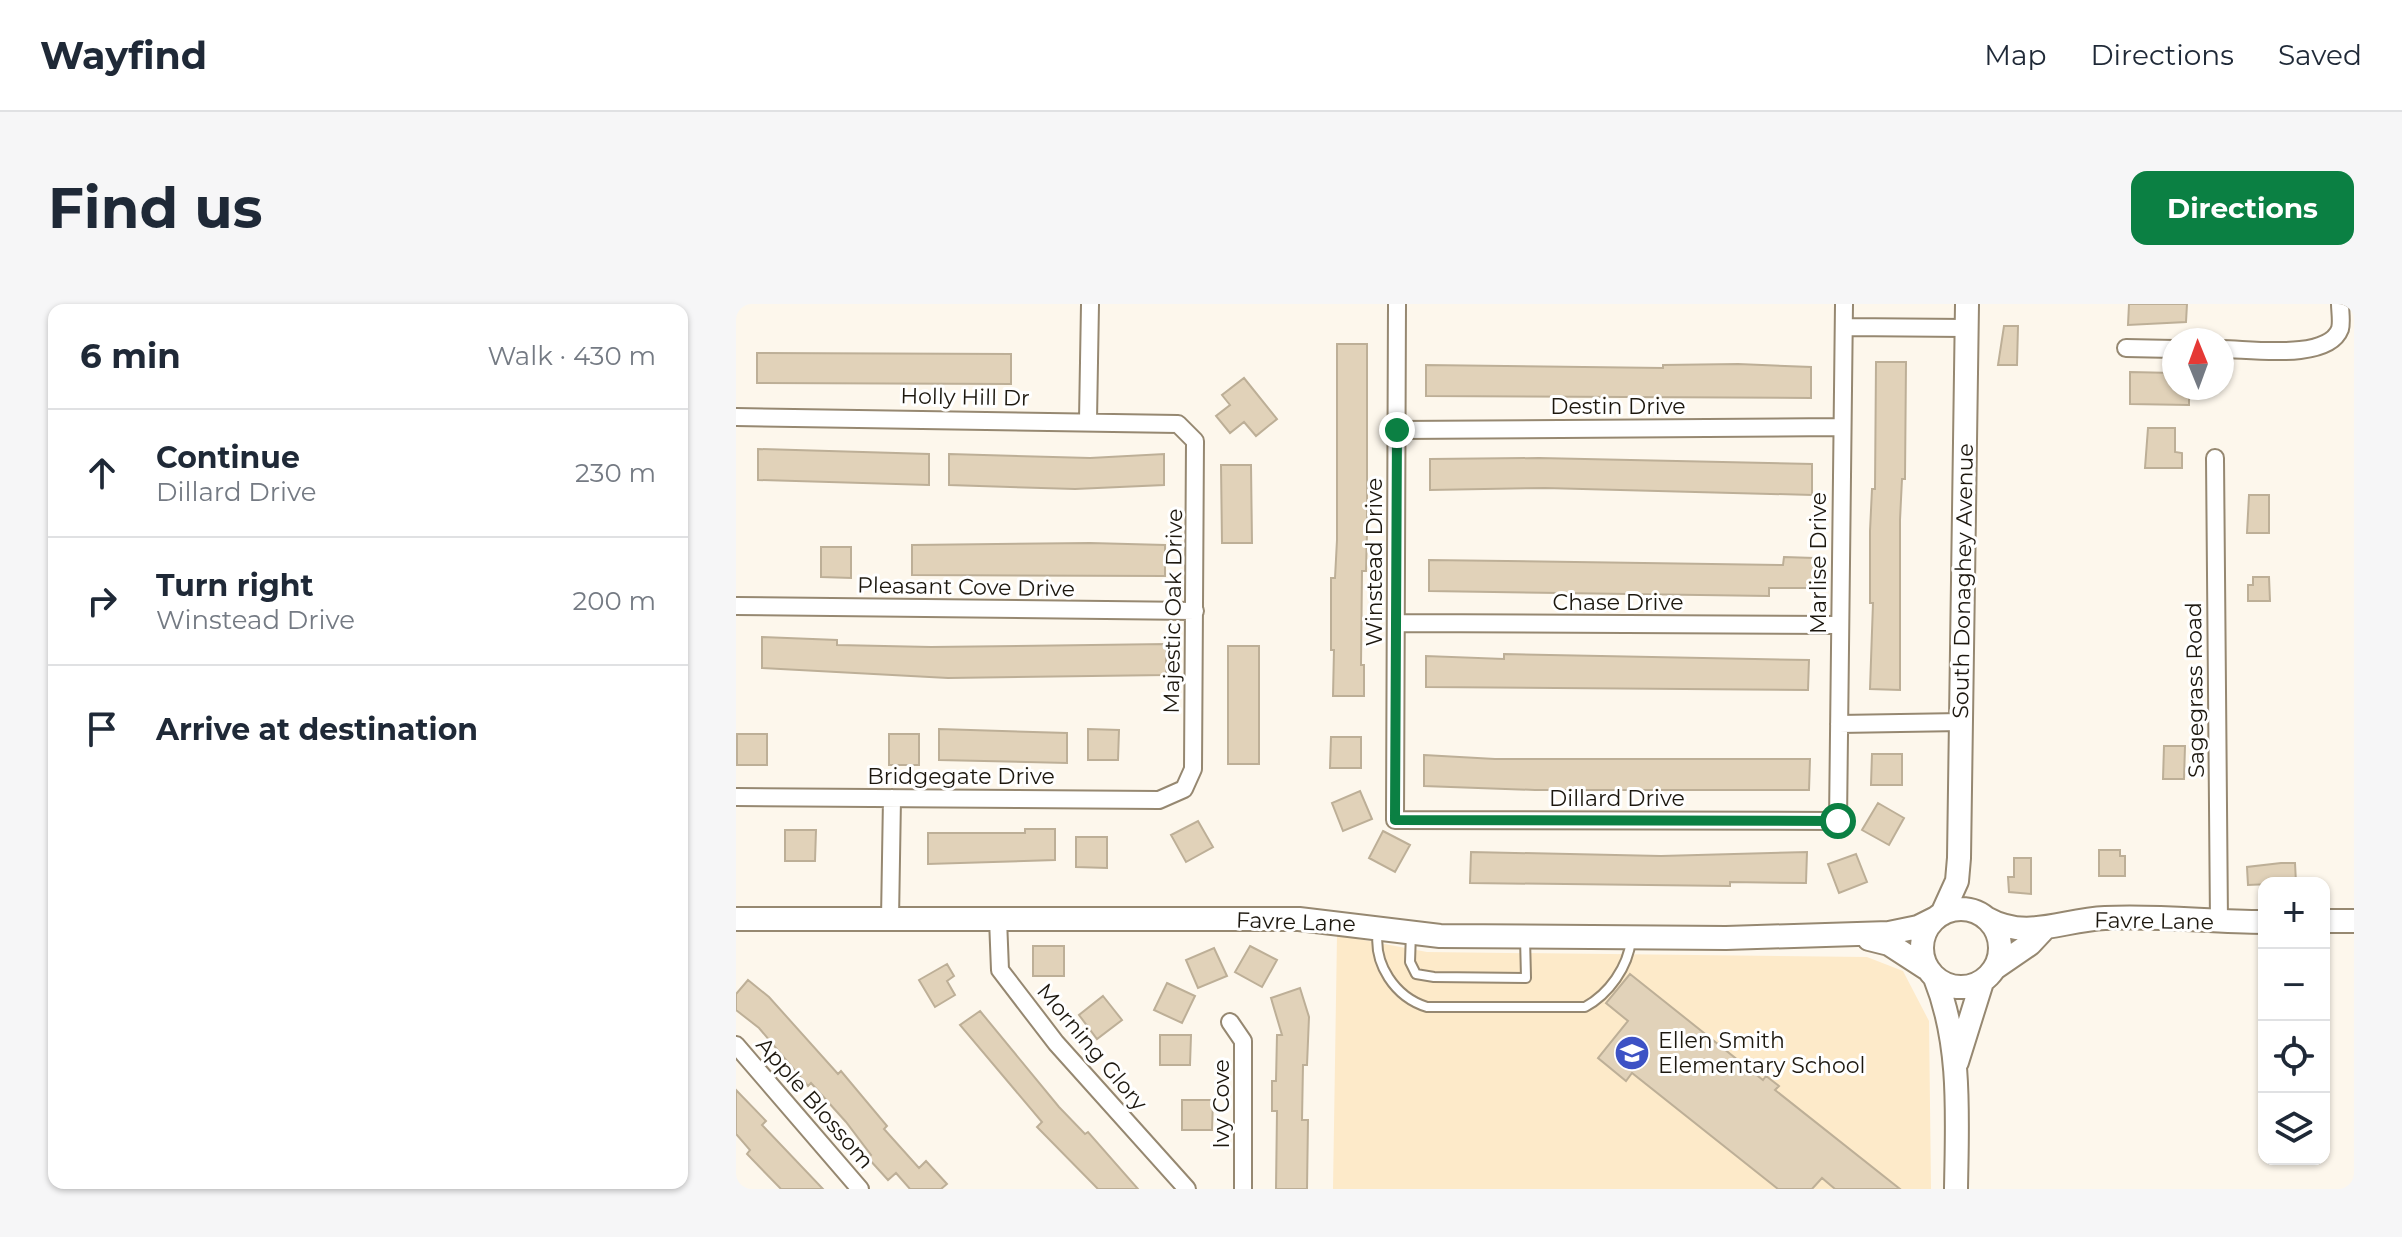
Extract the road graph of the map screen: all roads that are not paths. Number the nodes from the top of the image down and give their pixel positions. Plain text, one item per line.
1 (1090, 304) edge
2 (1397, 304) edge
3 (1844, 304) edge
4 (1967, 304) edge
5 (2340, 304) edge
6 (1844, 327) junction
7 (1966, 328) junction
8 (2126, 348) dead end
9 (2162, 349) edge
10 (2234, 349) edge
11 (736, 417) edge
12 (1088, 420) junction
13 (1840, 427) junction
14 (1397, 430) junction
15 (1191, 433) joint
16 (2215, 458) dead end
17 (736, 606) edge
18 (1195, 611) junction
19 (1396, 623) junction
20 (1840, 625) junction
21 (1962, 722) junction
22 (1839, 724) junction
23 (1184, 789) joint
24 (736, 797) edge
25 (892, 798) junction
26 (1395, 820) joint
27 (1838, 821) joint
28 (1959, 858) junction
29 (1939, 916) junction
30 (1984, 916) junction
31 (736, 919) edge
32 (890, 919) junction
33 (998, 919) junction
34 (2330, 921) edge
35 (2354, 921) edge
36 (2219, 922) junction
37 (2258, 922) edge
38 (1378, 927) junction
39 (2044, 929) junction
40 (1411, 932) junction
41 (1856, 936) junction
42 (1525, 937) junction
43 (1631, 937) junction
44 (1930, 973) junction
45 (1988, 975) junction
46 (1230, 1022) dead end
47 (736, 1045) edge
48 (1956, 1067) junction
49 (860, 1189) edge
50 (1187, 1189) edge
51 (1243, 1189) edge
52 (1956, 1189) edge

1 - 12 street
2 - 14 street, Winstead Drive
3 - 6 street, Marlise Drive
4 - 7 street, South Donaghey Avenue
5 - 10 street
6 - 7 street
6 - 13 street, Marlise Drive
7 - 21 street, South Donaghey Avenue
8 - 9 street
11 - 12 street, Holly Hill Dr
12 - 15 street, Holly Hill Dr
13 - 14 street, Destin Drive
13 - 20 street, Marlise Drive
14 - 19 street, Winstead Drive
15 - 18 street, Majestic Oak Drive
16 - 36 street, Sagegrass Road
17 - 18 street, Pleasant Cove Drive
18 - 23 street, Majestic Oak Drive
19 - 20 street, Chase Drive
19 - 26 street, Winstead Drive
20 - 22 street, Marlise Drive
21 - 22 street
21 - 28 street, South Donaghey Avenue
22 - 27 street, Marlise Drive
23 - 25 street, Bridgegate Drive
24 - 25 street, Bridgegate Drive
25 - 32 street
26 - 27 street, Dillard Drive
28 - 29 street, South Donaghey Avenue
28 - 30 street, South Donaghey Avenue
29 - 30 street
29 - 41 street, Favre Lane
29 - 44 street
30 - 39 street, Favre Lane
30 - 45 street
31 - 32 street, Favre Lane
32 - 33 street, Favre Lane
33 - 38 street, Favre Lane
33 - 50 street, Morning Glory
34 - 35 street
36 - 37 street, Favre Lane
36 - 39 street, Favre Lane
38 - 40 street, Favre Lane
38 - 43 lane
39 - 45 street
40 - 42 street, Favre Lane
40 - 42 lane
41 - 43 street, Favre Lane
41 - 44 street, Favre Lane
42 - 43 street, Favre Lane
44 - 45 street
44 - 48 street
45 - 48 street
46 - 51 street, Ivy Cove
47 - 49 street, Apple Blossom
48 - 52 street

